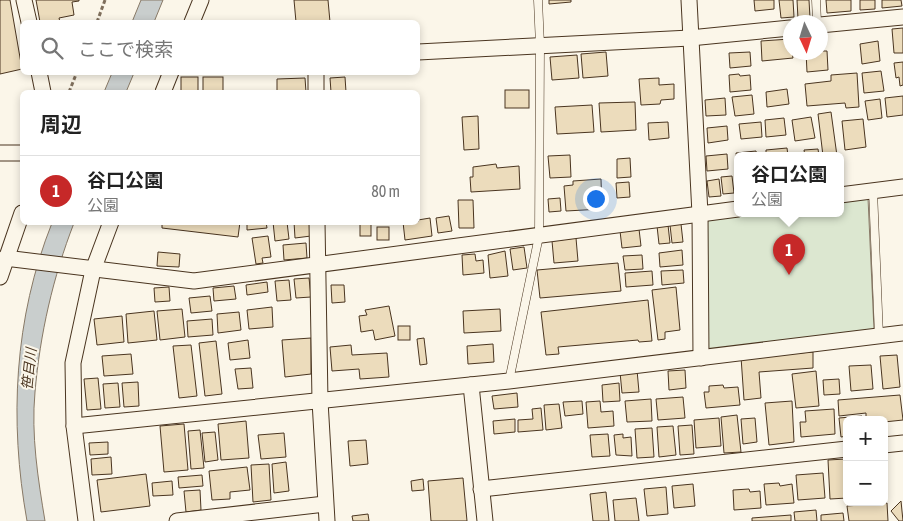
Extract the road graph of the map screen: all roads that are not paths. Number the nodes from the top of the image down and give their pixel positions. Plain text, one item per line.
1 (24, 0) edge
2 (201, 0) edge
3 (538, 0) edge
4 (689, 0) edge
5 (816, 0) edge
6 (817, 15) edge
7 (903, 17) edge
8 (29, 20) edge
9 (193, 20) edge
10 (828, 24) edge
11 (783, 29) edge
12 (690, 38) junction
13 (540, 45) junction
14 (420, 52) edge
15 (40, 75) edge
16 (170, 75) edge
17 (316, 75) edge
18 (43, 90) edge
19 (164, 90) edge
20 (316, 90) edge
21 (0, 153) edge
22 (20, 153) edge
23 (903, 187) edge
24 (873, 191) junction
25 (844, 195) edge
26 (734, 210) edge
27 (700, 214) junction
28 (20, 220) edge
29 (110, 225) edge
30 (318, 225) edge
31 (539, 236) junction
32 (9, 259) junction
33 (318, 266) junction
34 (89, 269) junction
35 (0, 277) edge
36 (903, 333) edge
37 (879, 336) junction
38 (701, 358) junction
39 (509, 381) junction
40 (471, 385) junction
41 (320, 401) junction
42 (74, 426) junction
43 (903, 443) edge
44 (888, 445) edge
45 (843, 449) edge
46 (481, 489) junction
47 (325, 504) junction
48 (86, 521) edge
49 (177, 521) edge
50 (327, 521) edge
51 (485, 521) edge

1 - 8 street
2 - 9 street
3 - 13 lane
4 - 12 street
5 - 6 lane
7 - 10 street
11 - 12 street
12 - 13 street
12 - 27 street
13 - 14 street
13 - 31 lane
15 - 18 street
16 - 19 street
17 - 20 street
21 - 22 street
23 - 24 street
24 - 25 street
24 - 37 lane
26 - 27 street
27 - 31 street
27 - 38 street
28 - 32 street
29 - 34 street
30 - 33 street
31 - 33 street
31 - 39 lane
32 - 34 street
32 - 35 street
33 - 34 street
33 - 41 street
34 - 42 street
36 - 37 street
37 - 38 street
38 - 39 street
39 - 40 street
40 - 41 street
40 - 46 street
41 - 42 street
41 - 47 street
42 - 48 street
43 - 44 street
45 - 46 street
46 - 51 street
47 - 49 street
47 - 50 street

